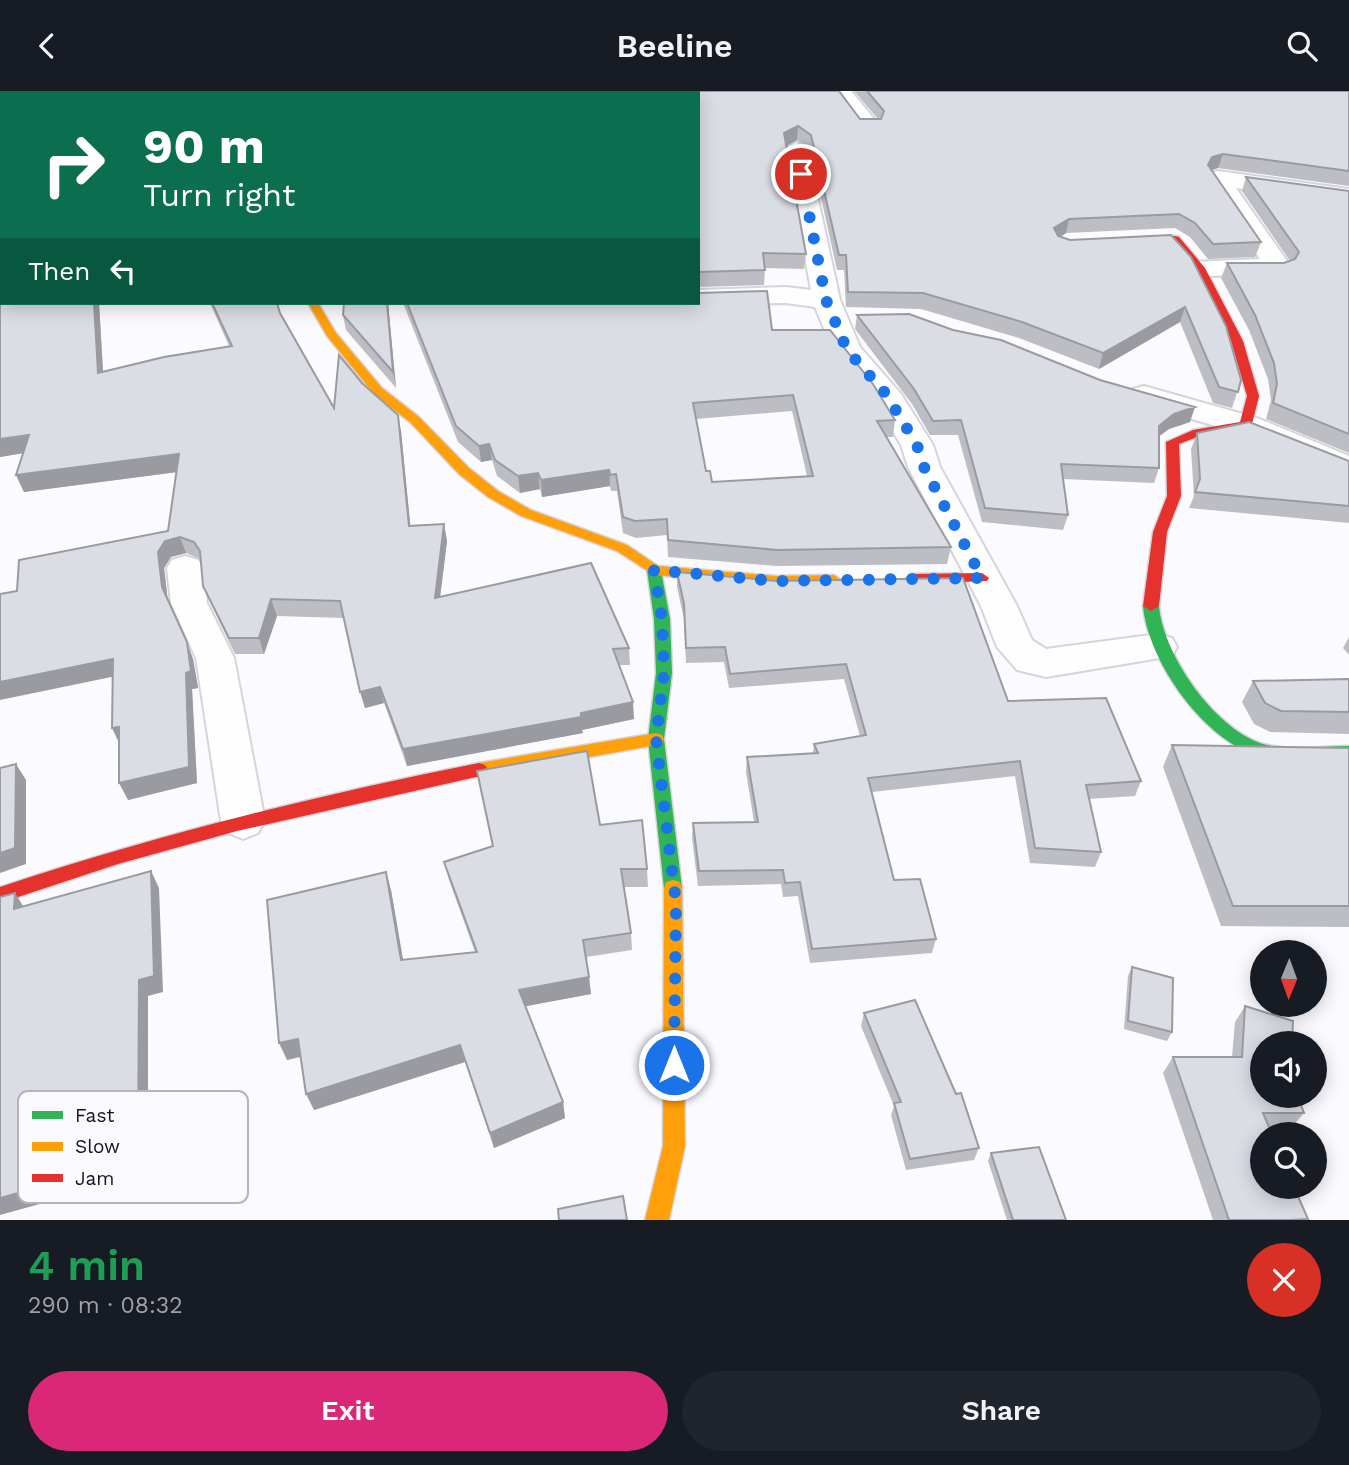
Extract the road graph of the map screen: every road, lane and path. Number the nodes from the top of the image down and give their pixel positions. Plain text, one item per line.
1 (840, 91) edge
2 (869, 125) edge
3 (796, 149) edge
4 (1349, 196) edge
5 (1107, 242) edge
6 (1200, 268) junction
7 (700, 298) edge
8 (314, 305) edge
9 (841, 312) junction
10 (1120, 389) edge
11 (1246, 425) junction
12 (1349, 468) edge
13 (185, 568) dead end
14 (654, 570) junction
15 (982, 578) junction
16 (900, 579) edge
17 (845, 580) edge
18 (1158, 647) junction
19 (656, 739) junction
20 (1349, 752) edge
21 (243, 821) junction
22 (0, 895) edge
23 (657, 1220) edge

1 - 2 street
3 - 9 street
4 - 6 street
5 - 6 street
6 - 11 street
7 - 9 street
8 - 14 street
9 - 15 street
10 - 11 street
11 - 12 street
11 - 18 street
13 - 21 street
14 - 17 street
14 - 19 street
15 - 16 street
15 - 18 street
18 - 20 street
19 - 21 street
19 - 23 street
21 - 22 street

